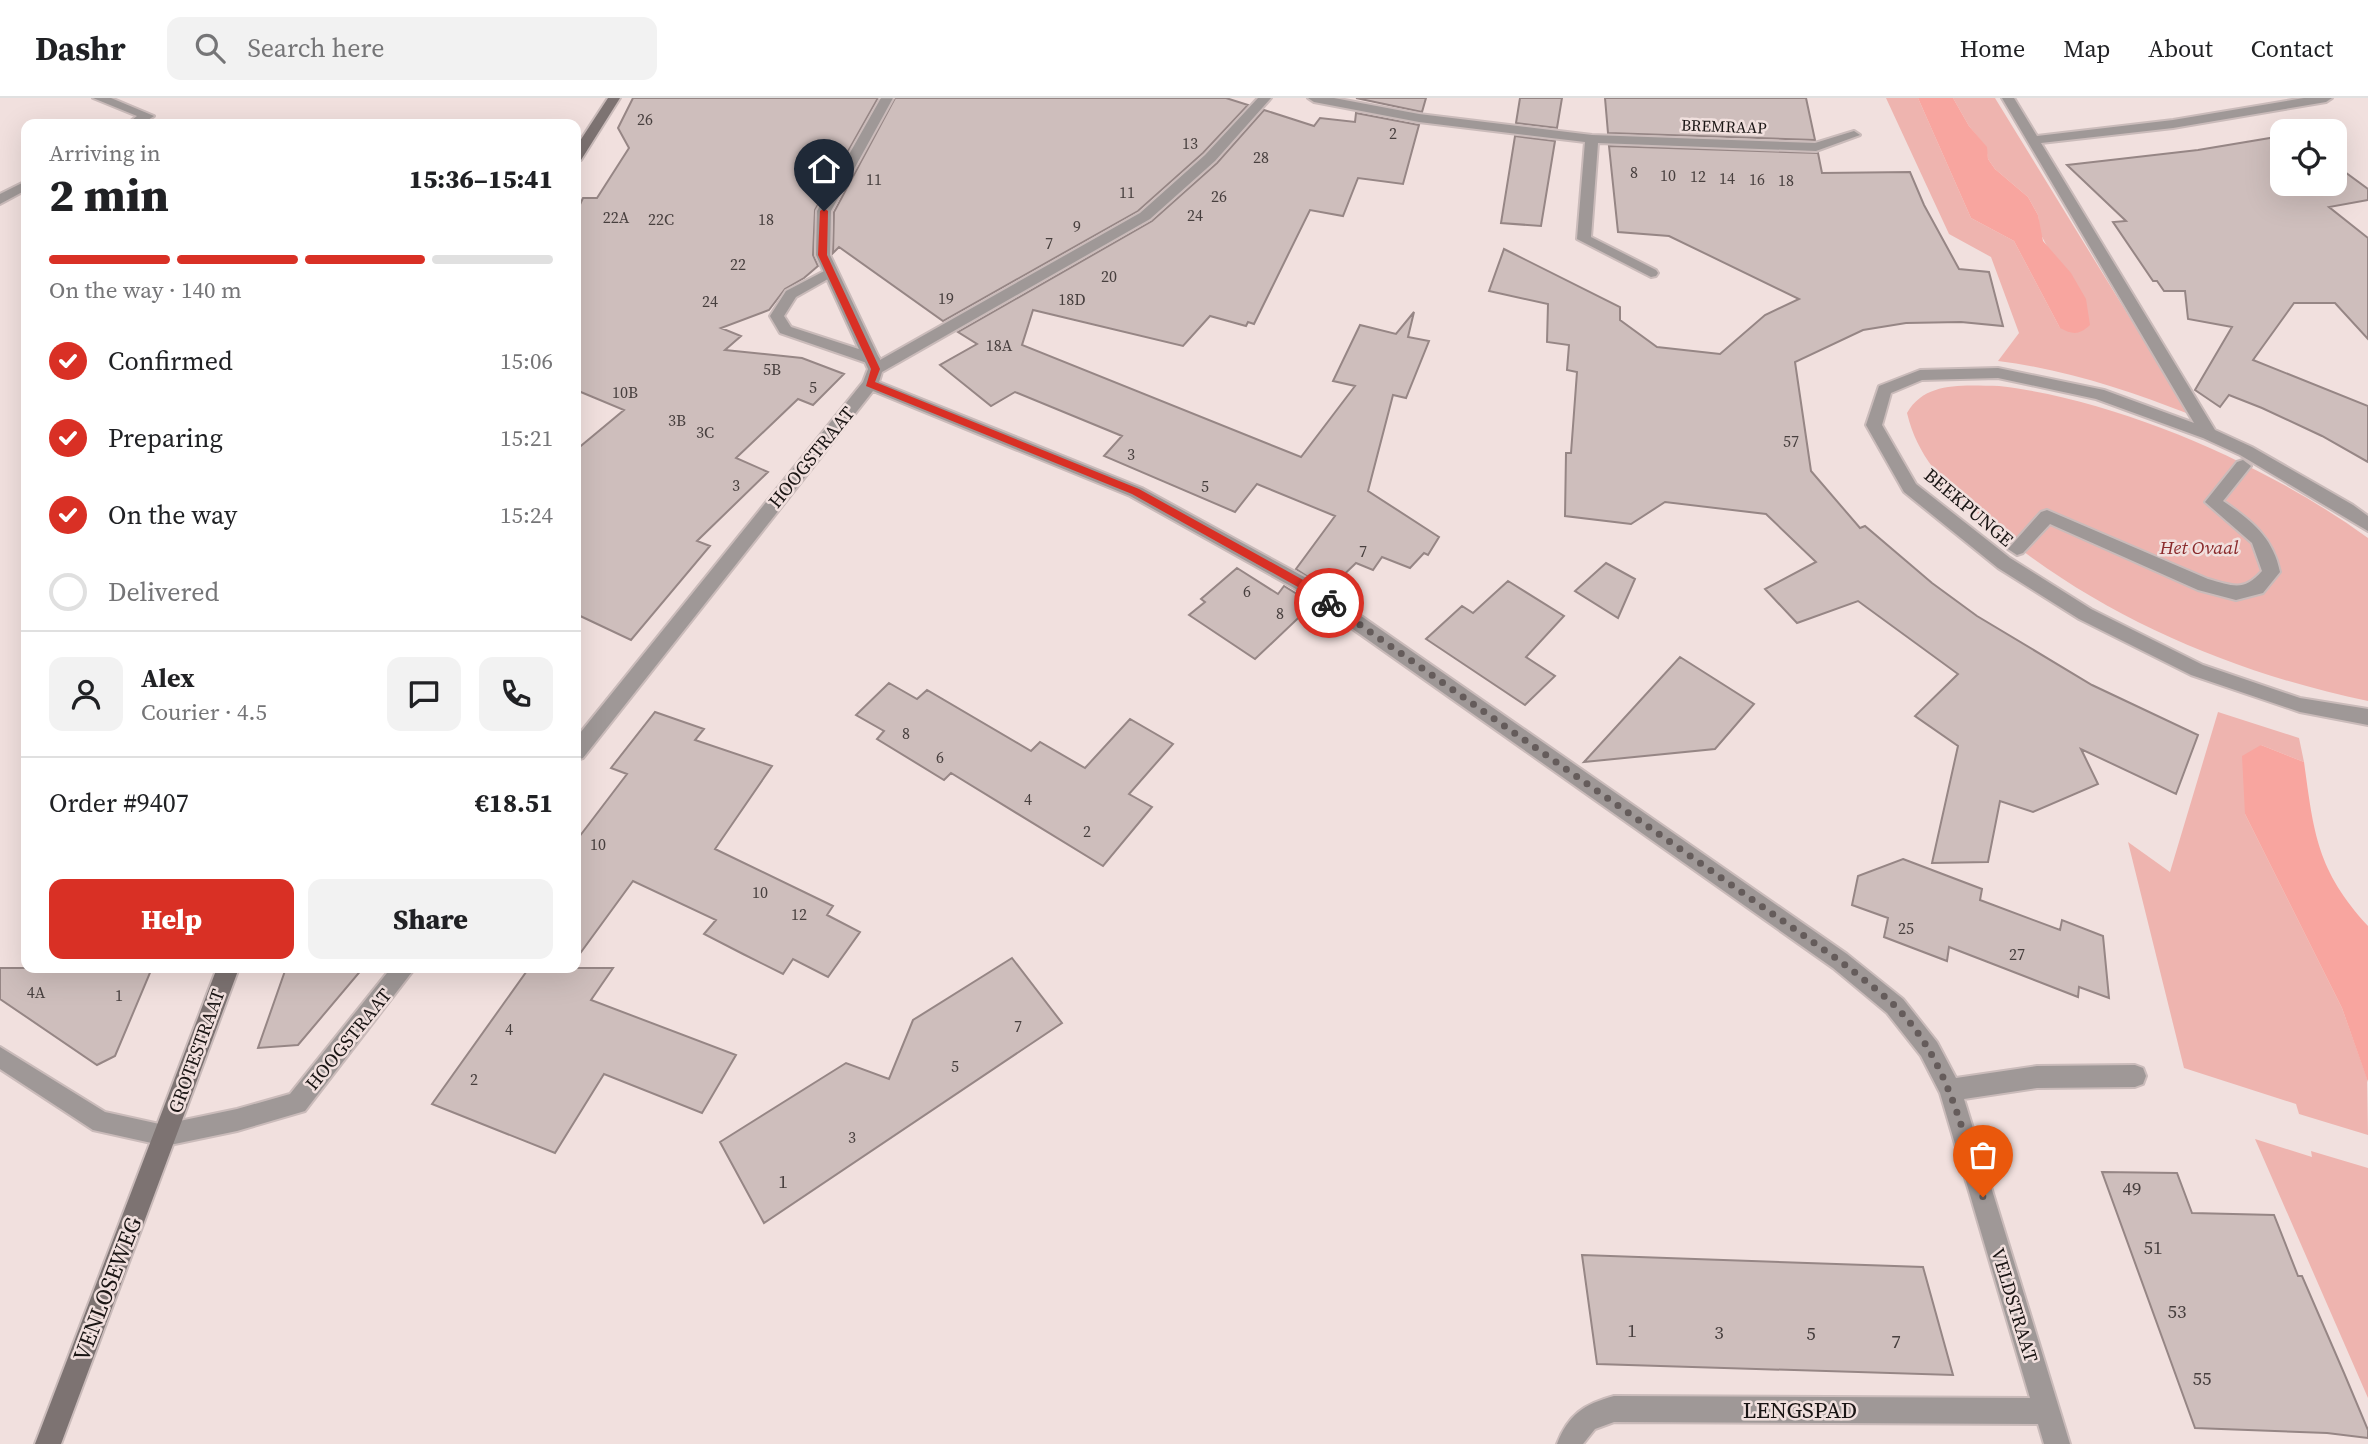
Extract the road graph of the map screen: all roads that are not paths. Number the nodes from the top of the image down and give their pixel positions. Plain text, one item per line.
1 (99, 98) edge
2 (614, 98) edge
3 (887, 98) edge
4 (1265, 98) edge
5 (1314, 98) edge
6 (2008, 98) edge
7 (2326, 98) edge
8 (142, 119) edge
9 (1854, 135) dead end
10 (1592, 139) junction
11 (2034, 141) junction
12 (581, 149) edge
13 (21, 188) edge
14 (0, 200) edge
15 (830, 272) junction
16 (1651, 273) dead end
17 (872, 371) junction
18 (2208, 434) junction
19 (2244, 466) dead end
20 (2368, 525) edge
21 (2017, 549) dead end
22 (2368, 717) edge
23 (581, 746) edge
24 (226, 973) edge
25 (400, 973) edge
26 (0, 1057) edge
27 (2135, 1076) dead end
28 (1950, 1090) junction
29 (165, 1135) junction
30 (2047, 1411) junction
31 (48, 1444) edge
32 (1570, 1444) edge
33 (2057, 1444) edge

1 - 8 street
2 - 12 main road
3 - 15 street
4 - 17 street, HOOGSTRAAT
5 - 10 street, BREMRAAP
6 - 11 street
7 - 11 street
9 - 10 street, BREMRAAP
10 - 16 street
11 - 18 street
13 - 14 street
15 - 17 street
15 - 17 lane
17 - 23 street, HOOGSTRAAT
17 - 28 street, VELDSTRAAT
18 - 20 street, BEEKPUNGE
18 - 22 street, BEEKPUNGE
19 - 21 street
24 - 29 main road, GROTESTRAAT
25 - 29 street, HOOGSTRAAT
26 - 29 street
27 - 28 street
28 - 30 street, VELDSTRAAT
29 - 31 main road, VENLOSEWEG
30 - 32 street, LENGSPAD
30 - 33 street, VELDSTRAAT

